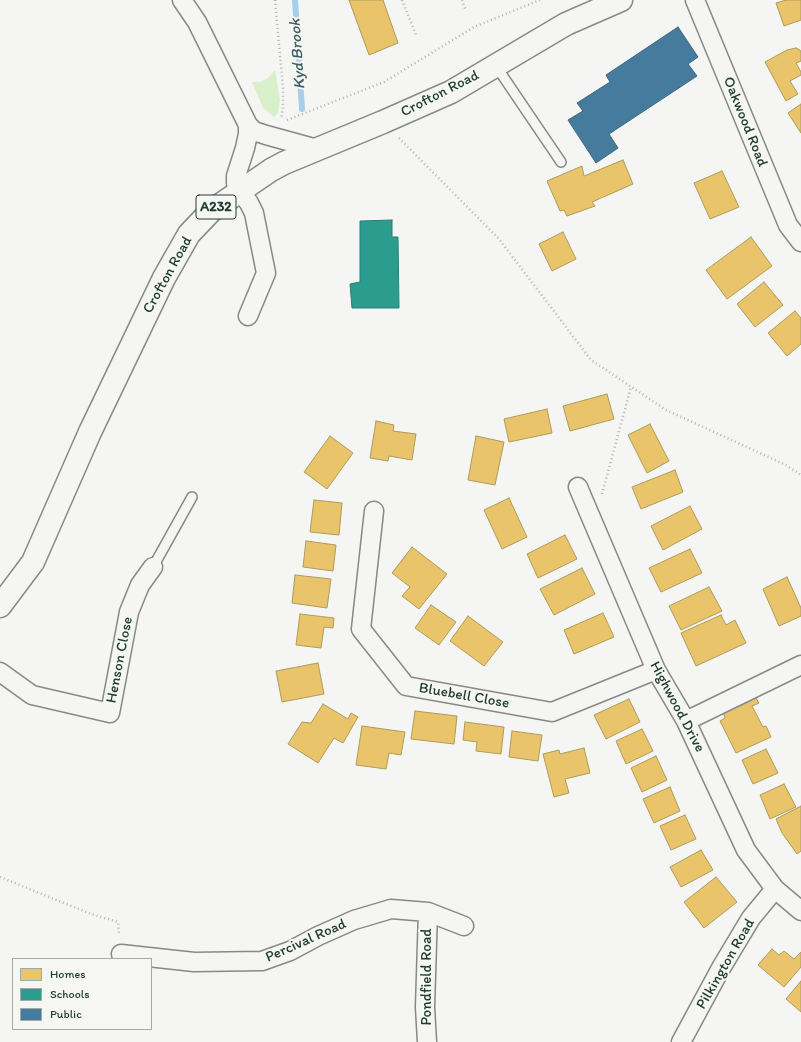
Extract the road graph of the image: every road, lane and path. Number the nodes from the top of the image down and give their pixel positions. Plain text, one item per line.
1 (182, 0) edge
2 (275, 0) edge
3 (402, 0) edge
4 (462, 0) edge
5 (540, 0) edge
6 (621, 0) edge
7 (695, 0) edge
8 (466, 11) dead end
9 (416, 35) dead end
10 (496, 66) junction
11 (383, 122) junction
12 (248, 125) junction
13 (318, 149) junction
14 (561, 162) dead end
15 (240, 191) junction
16 (801, 242) edge
17 (248, 316) dead end
18 (631, 387) junction
19 (801, 475) edge
20 (578, 487) dead end
21 (602, 494) dead end
22 (192, 497) dead end
23 (374, 511) dead end
24 (153, 567) joint
25 (0, 606) edge
26 (801, 665) edge
27 (656, 670) junction
28 (0, 672) edge
29 (686, 721) junction
30 (0, 877) edge
31 (775, 889) junction
32 (801, 911) edge
33 (428, 912) junction
34 (464, 926) dead end
35 (121, 954) joint
36 (427, 1042) edge
37 (681, 1042) edge

1 - 12 street
2 - 5 path
3 - 9 path
4 - 8 path
6 - 10 main road, Crofton Road / A232
7 - 16 street, Oakwood Road
10 - 11 main road, Crofton Road / A232
10 - 14 lane
11 - 13 main road, Crofton Road / A232
11 - 18 path
12 - 13 street
12 - 15 street
13 - 15 main road, Crofton Road / A232
15 - 17 street
15 - 25 main road, Crofton Road / A232
18 - 19 path
18 - 21 path
20 - 27 street, Highwood Drive
22 - 24 lane
23 - 27 street, Bluebell Close
24 - 28 street, Henson Close
26 - 29 street
27 - 29 street, Highwood Drive
29 - 31 street, Highwood Drive
30 - 35 path
31 - 32 street, Highwood Drive
31 - 37 street, Pilkington Road
33 - 34 street, Percival Road
33 - 35 street, Percival Road
33 - 36 street, Pondfield Road

